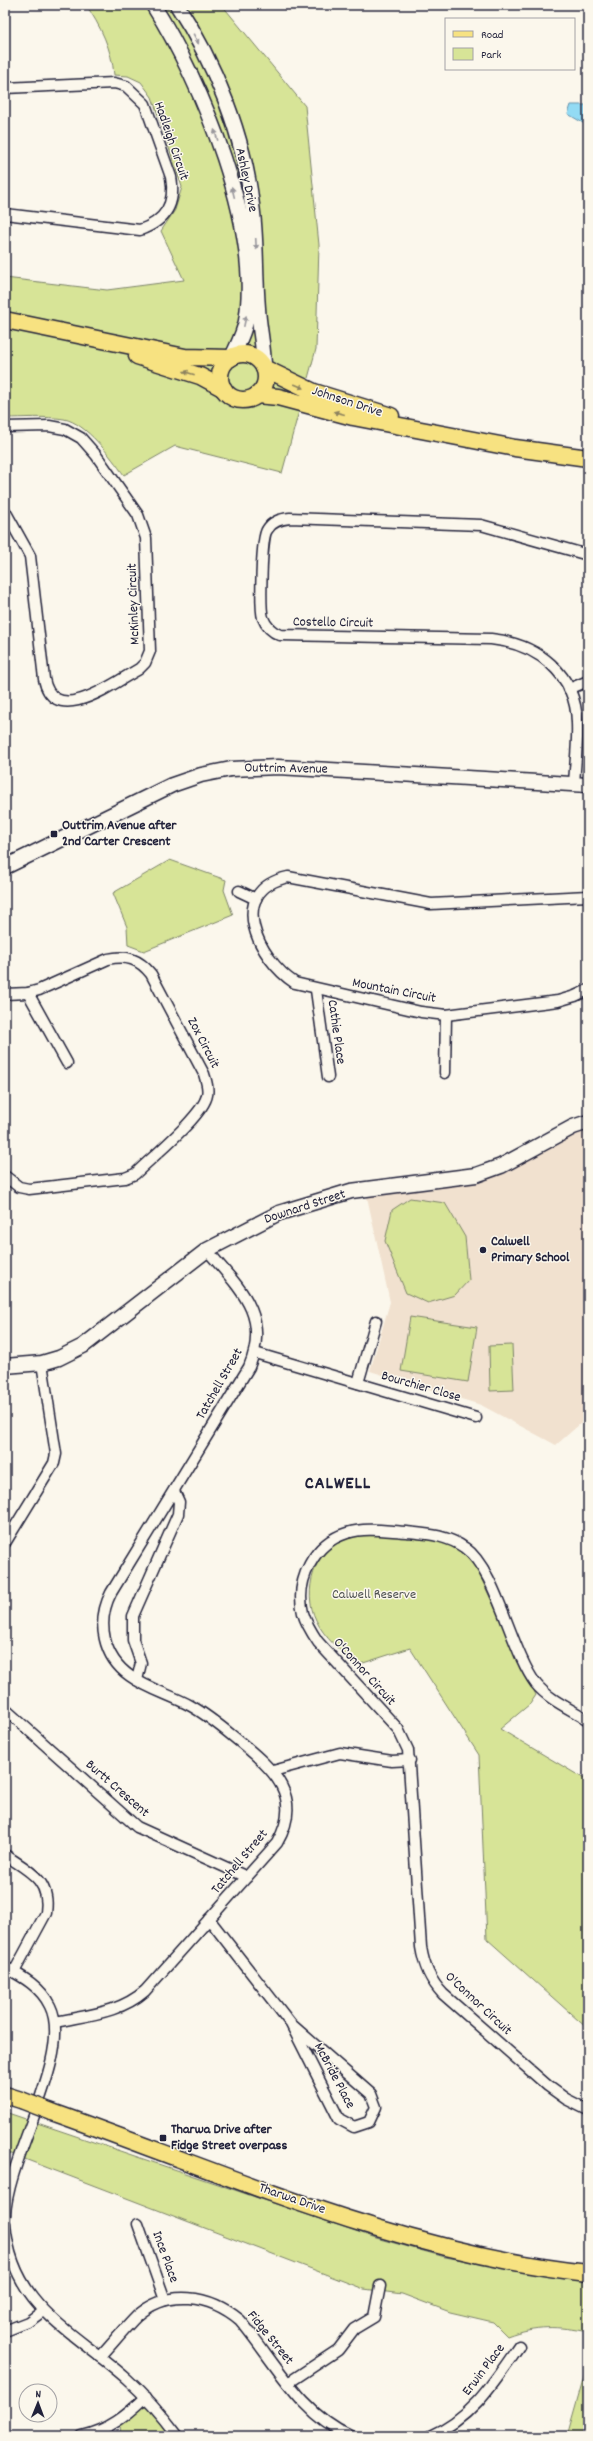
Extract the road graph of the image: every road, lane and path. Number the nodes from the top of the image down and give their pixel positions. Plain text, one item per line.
1 (153, 5) edge
2 (177, 5) edge
3 (5, 88) edge
4 (5, 214) edge
5 (5, 320) edge
6 (81, 336) junction
7 (232, 358) junction
8 (264, 368) junction
9 (224, 389) junction
10 (256, 395) junction
11 (5, 427) edge
12 (432, 431) junction
13 (588, 458) edge
14 (5, 511) edge
15 (588, 555) edge
16 (588, 681) edge
17 (569, 689) junction
18 (581, 785) edge
19 (5, 867) edge
20 (240, 891) dead end
21 (588, 896) edge
22 (256, 899) junction
23 (316, 990) junction
24 (588, 990) edge
25 (28, 993) junction
26 (5, 994) edge
27 (446, 1015) junction
28 (67, 1063) dead end
29 (445, 1073) dead end
30 (328, 1078) dead end
31 (588, 1122) edge
32 (5, 1176) edge
33 (207, 1250) junction
34 (376, 1322) dead end
35 (255, 1353) junction
36 (42, 1363) junction
37 (5, 1366) edge
38 (358, 1383) junction
39 (476, 1418) dead end
40 (174, 1491) junction
41 (5, 1543) edge
42 (138, 1680) junction
43 (5, 1709) edge
44 (588, 1720) edge
45 (410, 1760) junction
46 (273, 1771) junction
47 (5, 1855) edge
48 (247, 1877) junction
49 (209, 1919) junction
50 (9, 1969) edge
51 (56, 2022) junction
52 (291, 2024) junction
53 (5, 2095) edge
54 (588, 2110) edge
55 (5, 2207) edge
56 (5, 2216) edge
57 (5, 2223) edge
58 (138, 2224) dead end
59 (588, 2273) edge
60 (380, 2286) dead end
61 (165, 2300) junction
62 (43, 2311) junction
63 (5, 2331) edge
64 (519, 2346) dead end
65 (100, 2357) junction
66 (288, 2383) junction
67 (146, 2397) junction
68 (82, 2436) edge
69 (178, 2436) edge
70 (350, 2436) edge
71 (430, 2436) edge

7 -> 1 street, Ashley Drive
2 -> 8 street, Ashley Drive
3 - 4 street, Hadleigh Circuit
5 - 6 main road
6 - 7 main road
9 -> 6 main road
7 - 8 main road
7 - 9 main road
8 - 10 main road
8 -> 12 main road, Johnson Drive
9 - 10 main road
12 -> 10 main road, Johnson Drive
11 - 14 street, McKinley Circuit
12 - 13 main road, Johnson Drive
15 - 17 street, Costello Circuit
16 - 17 street
17 - 18 street, Costello Circuit
18 - 19 street, Outtrim Avenue
20 - 22 street
21 - 22 street
22 - 23 street, Mountain Circuit
23 - 27 street, Mountain Circuit
23 - 30 street, Cathie Place
24 - 27 street, Mountain Circuit
25 - 26 street, Zox Circuit
25 - 28 street
25 - 32 street, Zox Circuit
27 - 29 street
31 - 33 street, Downard Street
33 - 35 street, Tatchell Street
33 - 36 street, Downard Street
34 - 38 street, Bourchier Close
35 - 38 street, Bourchier Close
35 - 40 street, Tatchell Street
36 - 37 street, Downard Street
36 - 41 street
38 - 39 street, Bourchier Close
40 - 42 street
40 - 42 street, Tatchell Street
42 - 46 street, Tatchell Street
43 - 48 street, Burtt Crescent
44 - 45 street, O'Connor Circuit
45 - 46 street
45 - 54 street, O'Connor Circuit
46 - 48 street, Tatchell Street
47 - 50 street
48 - 49 street, Tatchell Street
49 - 51 street, Tatchell Street
49 - 52 street, McBride Place
50 - 51 street
51 - 55 street
52 - 52 street, McBride Place
53 - 59 main road, Tharwa Drive, bridge
55 - 56 street
57 - 62 street
58 - 61 street, Ince Place
60 - 66 street
61 - 65 street, Fidge Street
61 - 66 street, Fidge Street
62 - 63 street
62 - 65 street
64 - 71 street, Erwin Place
65 - 67 street
66 - 70 street, Fidge Street
67 - 68 street
67 - 69 street

